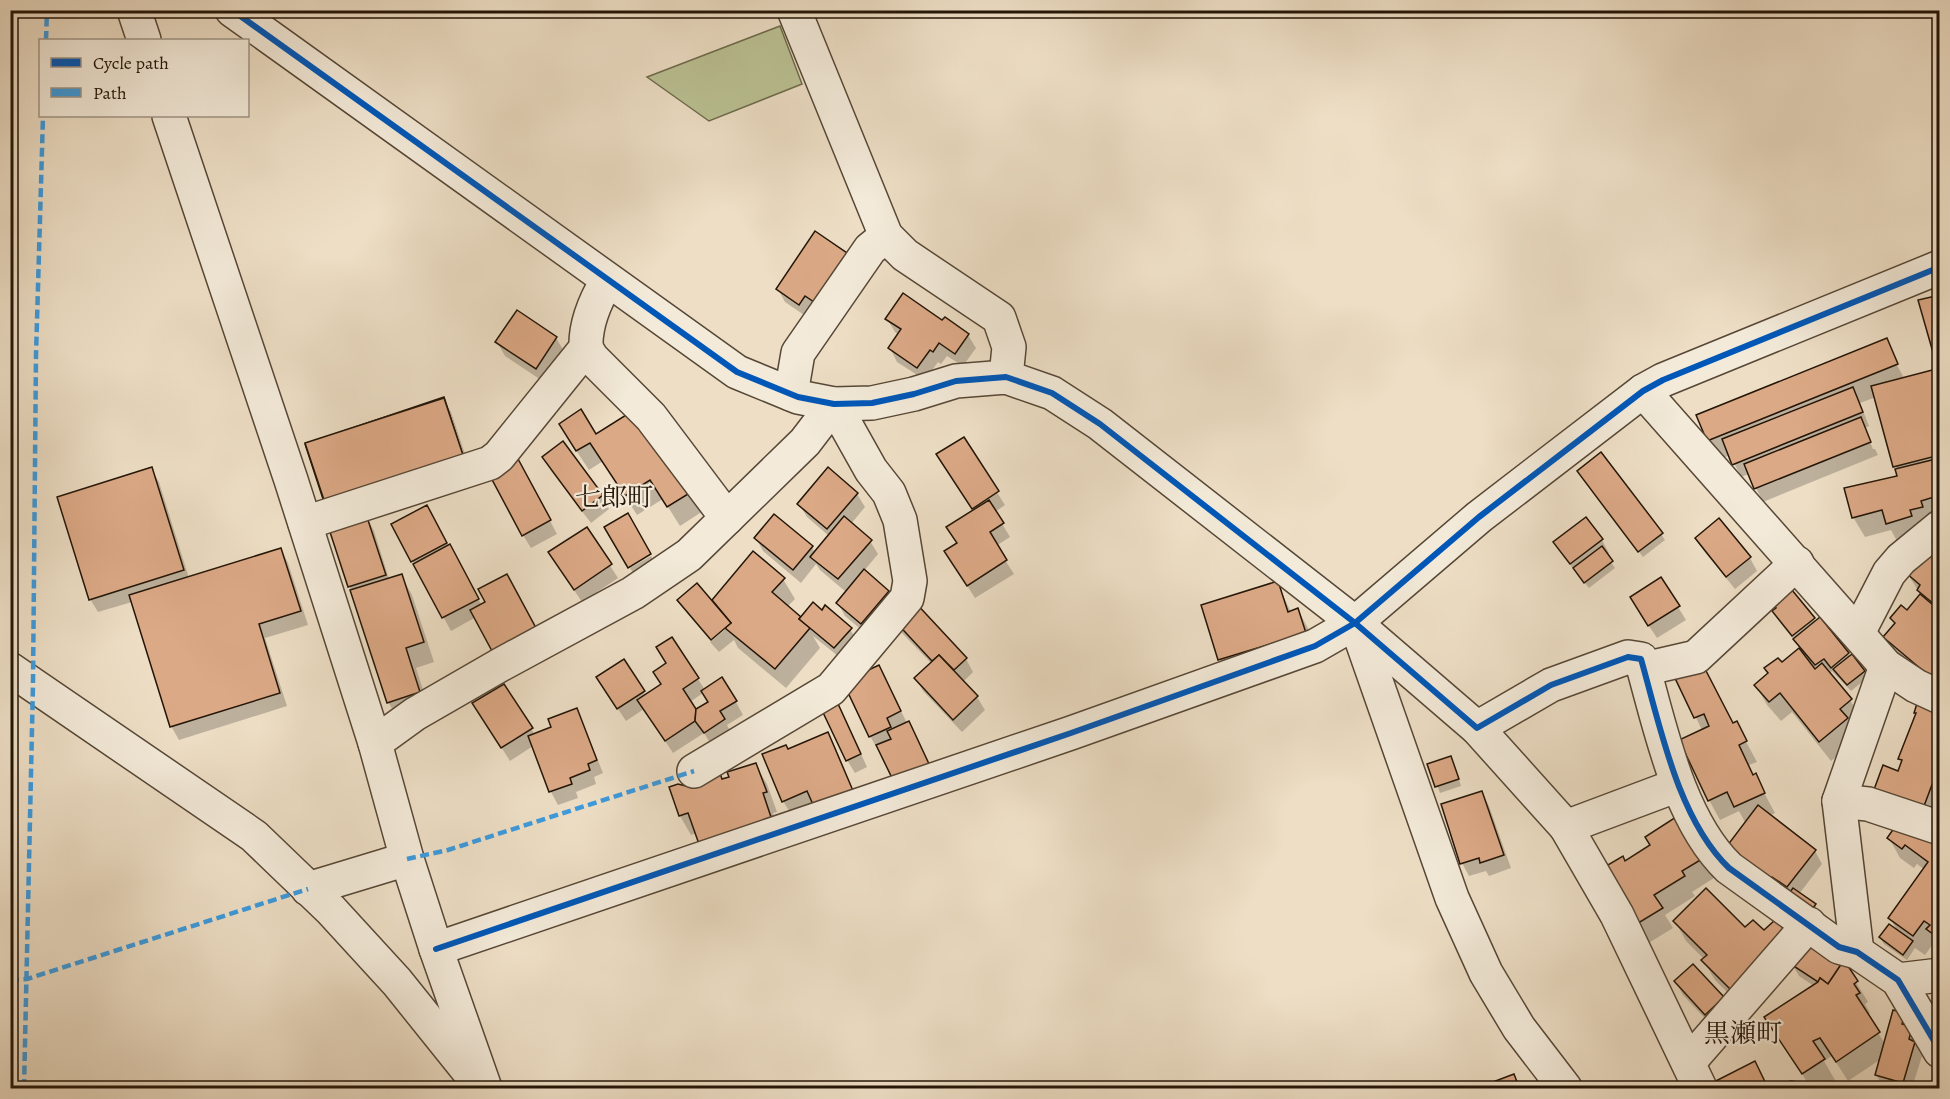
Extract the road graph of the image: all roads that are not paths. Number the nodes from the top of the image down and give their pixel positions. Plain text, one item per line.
1 (134, 10) edge
2 (232, 10) edge
3 (794, 10) edge
4 (144, 39) edge
5 (169, 117) edge
6 (886, 236) junction
7 (1940, 267) edge
8 (607, 281) junction
9 (586, 348) junction
10 (1006, 377) junction
11 (1643, 391) junction
12 (791, 394) junction
13 (834, 404) junction
14 (727, 518) junction
15 (305, 523) junction
16 (1940, 527) edge
17 (1797, 563) junction
18 (1355, 623) junction
19 (1858, 633) junction
20 (1886, 666) junction
21 (10, 669) edge
22 (1644, 669) junction
23 (1940, 697) edge
24 (1477, 728) junction
25 (375, 743) junction
26 (694, 771) dead end
27 (1678, 785) junction
28 (1839, 801) junction
29 (1566, 827) junction
30 (1940, 828) edge
31 (407, 859) junction
32 (308, 889) junction
33 (1809, 924) junction
34 (436, 950) junction
35 (1857, 952) junction
36 (1940, 975) edge
37 (1898, 980) junction
38 (1940, 1051) edge
39 (1694, 1076) edge
40 (484, 1089) edge
41 (1565, 1089) edge

1 - 4 street
2 - 8 street
3 - 6 street
5 - 15 street
6 - 10 street
6 - 12 street
7 - 11 street
8 - 9 street
8 - 12 street
9 - 14 street
9 - 15 street
10 - 13 street
10 - 18 street
11 - 17 street
11 - 18 street
12 - 13 street
13 - 14 street
13 - 26 street
14 - 25 street
15 - 25 street
16 - 19 street
17 - 19 street
17 - 22 street
18 - 24 street
18 - 34 street
18 - 41 street
19 - 20 street
20 - 23 street
20 - 28 street
21 - 32 street
22 - 24 street
22 - 27 street
24 - 29 street
25 - 31 street
27 - 29 street
27 - 33 street
28 - 30 street
28 - 35 street
29 - 39 street
31 - 32 street
31 - 34 street
32 - 40 street
33 - 35 street
33 - 39 street
34 - 40 street
35 - 37 street
36 - 37 street
37 - 38 street

